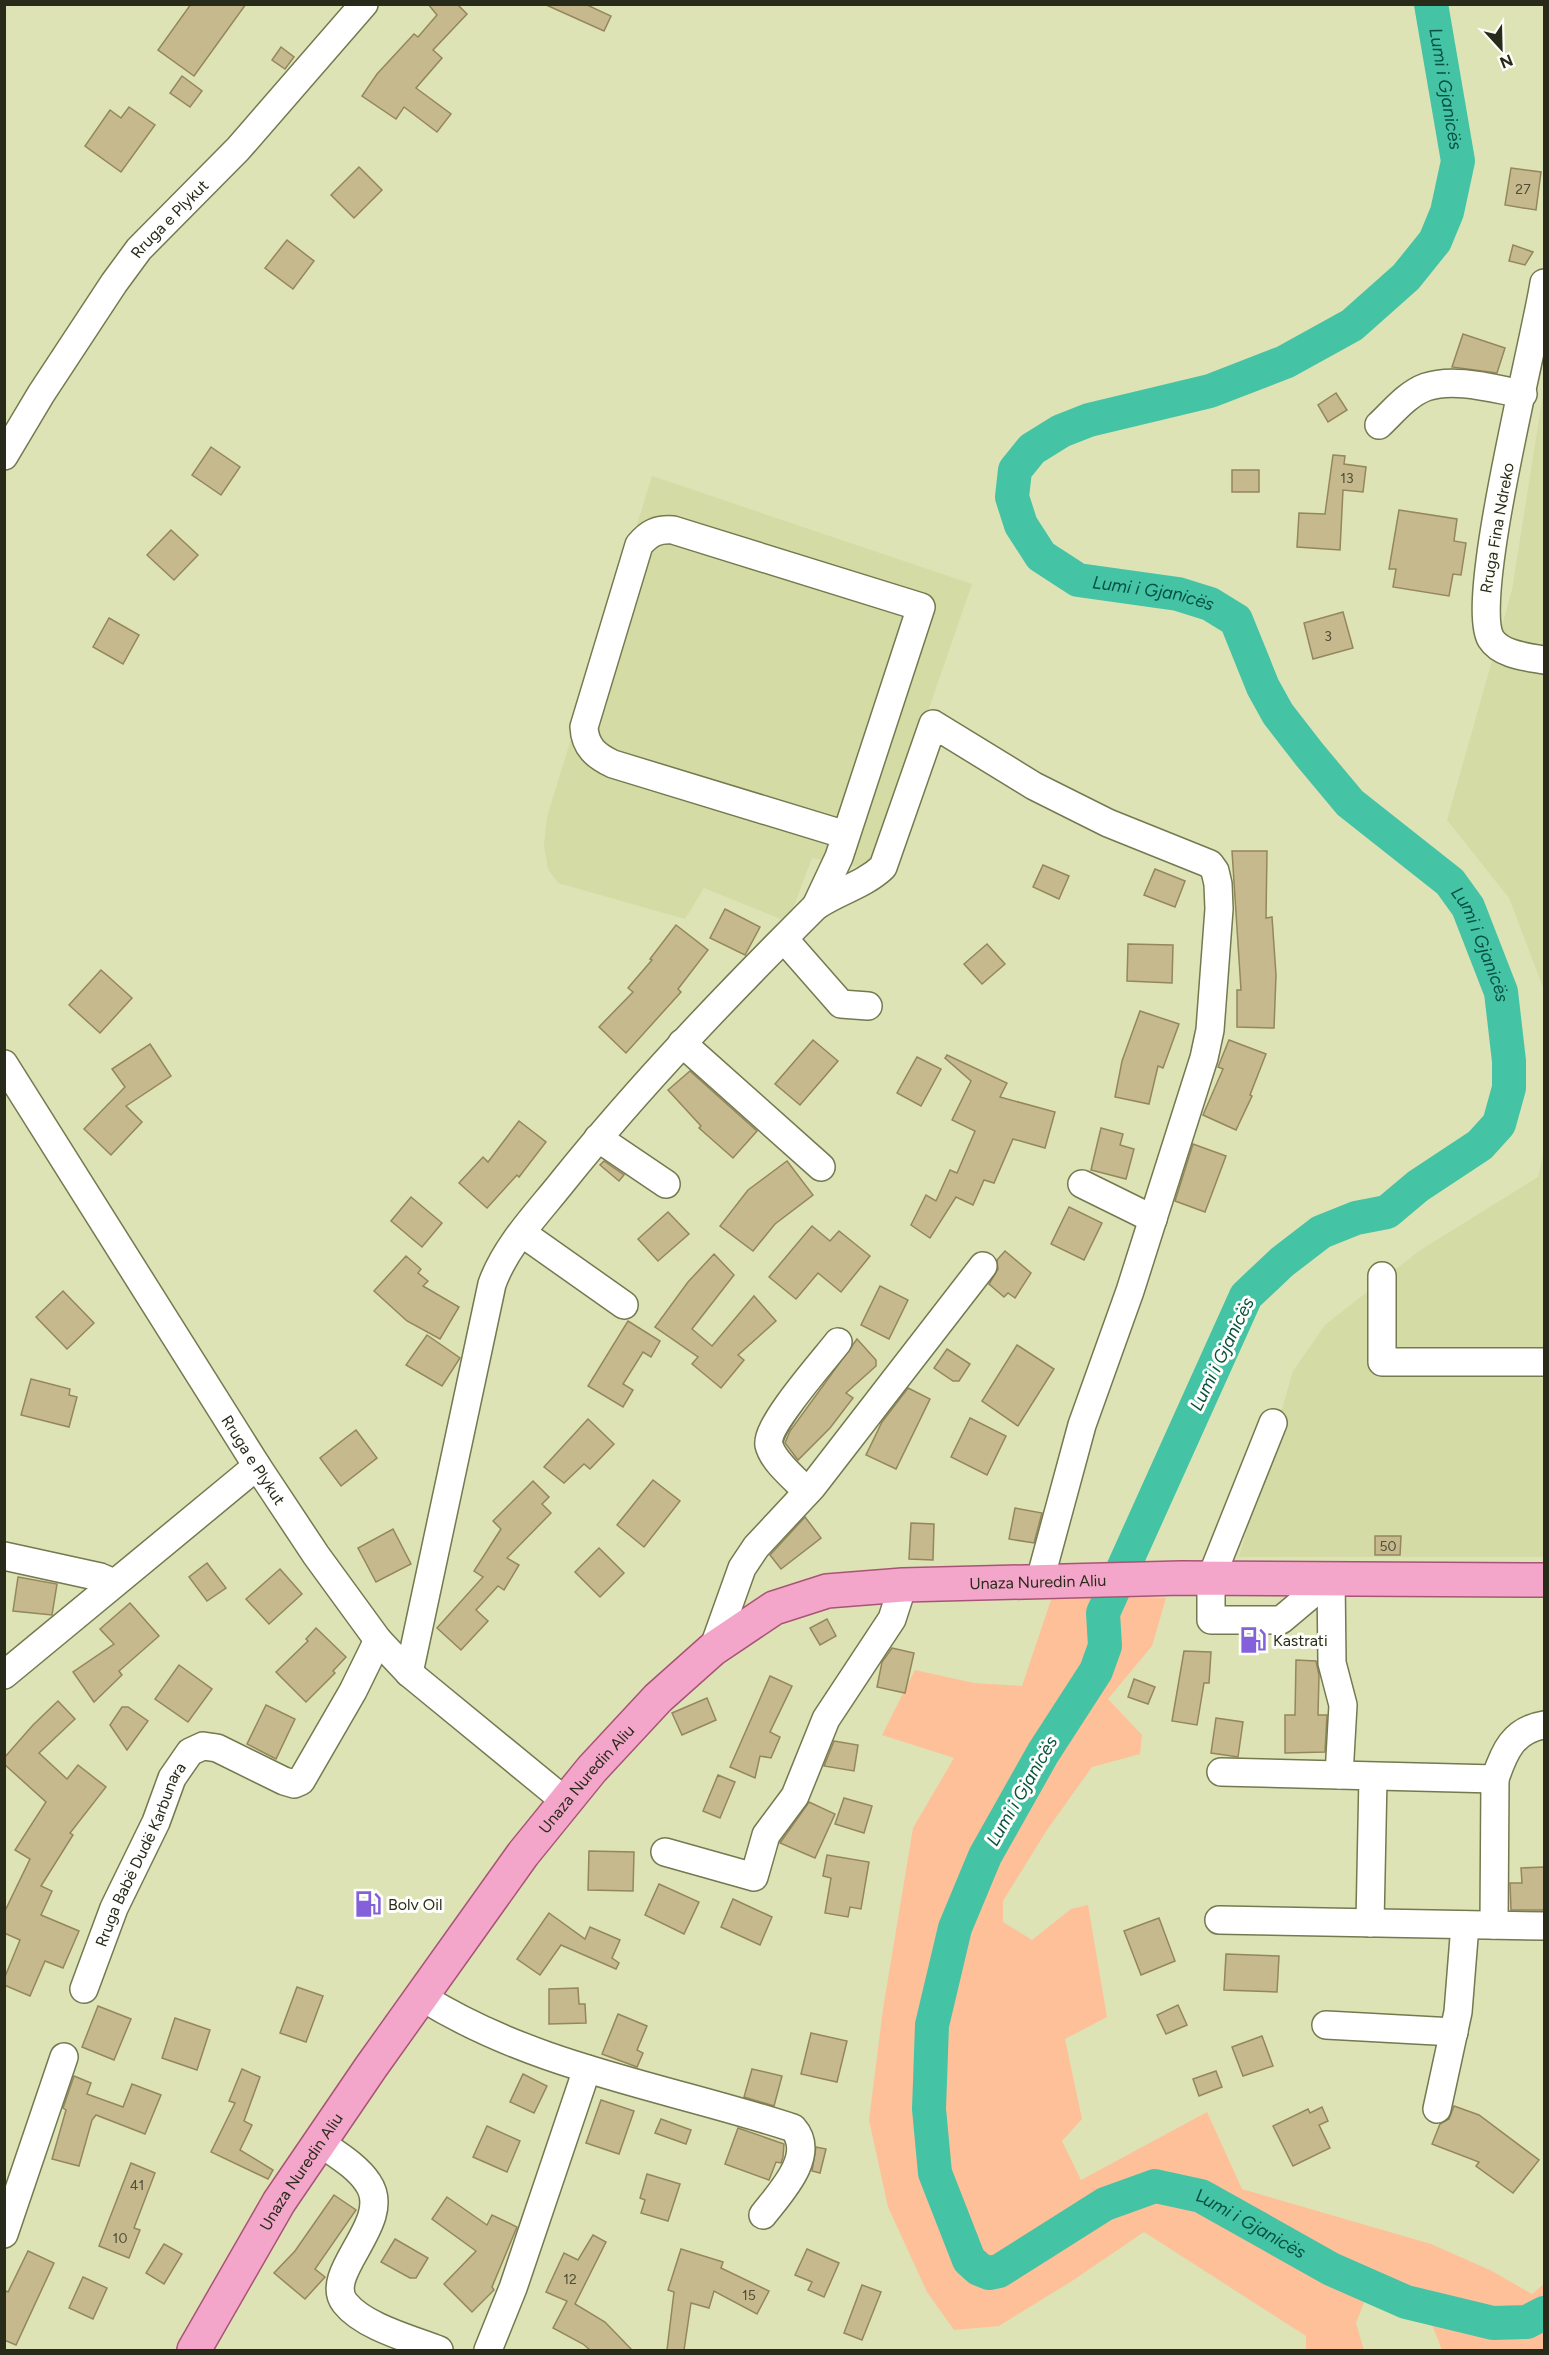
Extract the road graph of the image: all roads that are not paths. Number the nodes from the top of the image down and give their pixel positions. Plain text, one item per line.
1 (364, 4) edge
2 (1545, 283) edge
3 (1523, 394) junction
4 (1379, 425) dead end
5 (4, 456) edge
6 (1545, 660) edge
7 (846, 835) junction
8 (816, 906) junction
9 (784, 939) junction
10 (868, 1006) dead end
11 (682, 1043) junction
12 (8, 1077) edge
13 (598, 1138) junction
14 (821, 1167) dead end
15 (666, 1184) dead end
16 (1082, 1184) dead end
17 (1153, 1219) junction
18 (522, 1233) junction
19 (983, 1266) dead end
20 (1382, 1276) dead end
21 (624, 1305) dead end
22 (838, 1342) dead end
23 (1545, 1362) edge
24 (1273, 1423) dead end
25 (257, 1466) junction
26 (807, 1492) junction
27 (4, 1556) edge
28 (1196, 1578) junction
29 (1331, 1578) junction
30 (1048, 1580) junction
31 (1545, 1580) edge
32 (114, 1583) junction
33 (903, 1585) junction
34 (378, 1640) junction
35 (712, 1649) junction
36 (409, 1673) junction
37 (4, 1675) edge
38 (1545, 1725) edge
39 (1221, 1772) dead end
40 (1339, 1775) junction
41 (1373, 1777) junction
42 (1495, 1779) junction
43 (566, 1801) junction
44 (665, 1852) dead end
45 (1219, 1920) dead end
46 (1370, 1923) junction
47 (1465, 1925) junction
48 (1494, 1925) junction
49 (1545, 1926) edge
50 (84, 1989) dead end
51 (422, 1996) junction
52 (1326, 2025) dead end
53 (1454, 2032) junction
54 (64, 2057) dead end
55 (587, 2068) junction
56 (1437, 2109) dead end
57 (319, 2142) junction
58 (764, 2215) dead end
59 (4, 2234) edge
60 (194, 2350) edge
61 (439, 2350) edge
62 (488, 2350) edge

1 - 5 street, Rruga e Plykut
2 - 3 street, Rruga Fina Ndreko
3 - 4 street
3 - 6 street, Rruga Fina Ndreko
7 - 7 street
7 - 8 street
8 - 9 street
8 - 17 street
9 - 10 street
9 - 11 street
11 - 13 street
11 - 14 street
12 - 25 street, Rruga e Plykut
13 - 15 street
13 - 18 street
16 - 17 street
17 - 30 street
18 - 21 street
18 - 36 street
19 - 26 street
20 - 23 street
22 - 26 street
24 - 28 street
25 - 32 street
25 - 34 street, Rruga e Plykut
26 - 35 street
27 - 32 street
28 - 29 main road, Unaza Nuredin Aliu
28 - 30 main road, Unaza Nuredin Aliu
29 - 31 main road, Unaza Nuredin Aliu
29 - 40 street
30 - 33 main road, Unaza Nuredin Aliu
32 - 37 street
33 - 35 main road, Unaza Nuredin Aliu
33 - 44 street
34 - 36 street, Rruga e Plykut
34 - 50 street, Rruga Babë Dudë Karbunara
35 - 43 main road, Unaza Nuredin Aliu
36 - 43 street, Rruga e Plykut
38 - 42 street
39 - 40 street
40 - 41 street
41 - 42 street
41 - 46 street
42 - 48 street
43 - 51 main road, Unaza Nuredin Aliu
45 - 46 street
46 - 47 street
47 - 48 street
47 - 53 street
48 - 49 street
51 - 55 street
51 - 57 main road, Unaza Nuredin Aliu
52 - 53 street
53 - 56 street
54 - 59 street
55 - 58 street
55 - 62 street
57 - 60 main road, Unaza Nuredin Aliu
57 - 61 street

